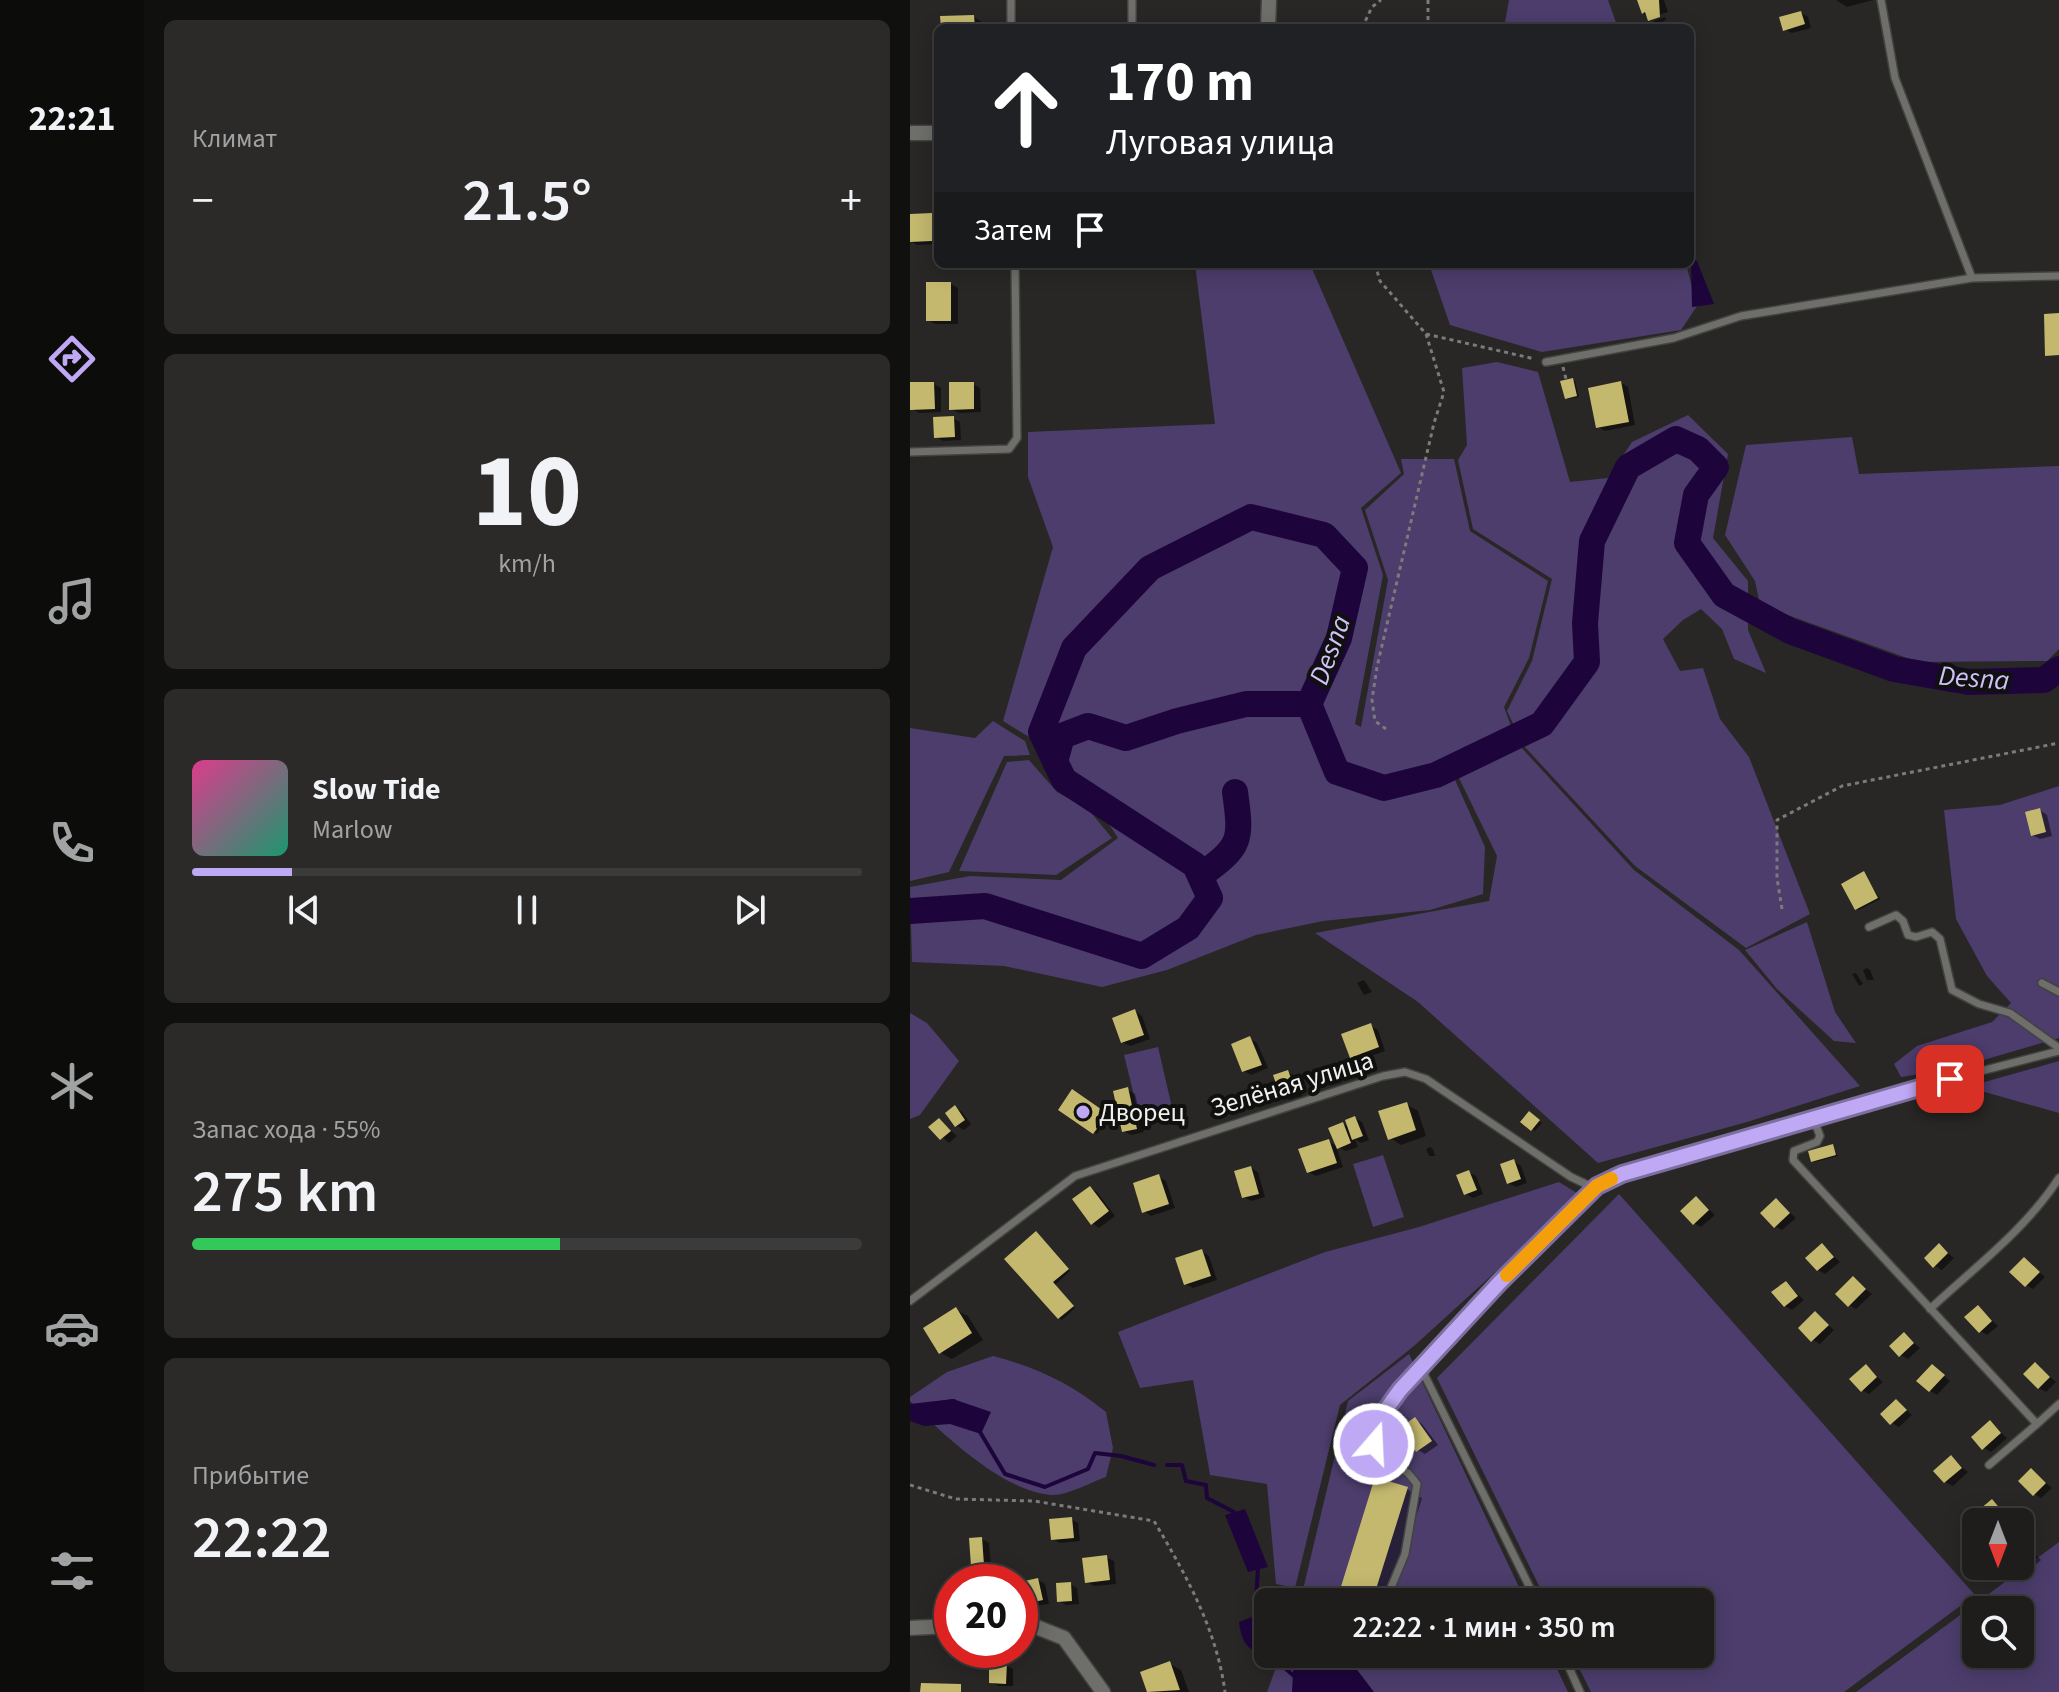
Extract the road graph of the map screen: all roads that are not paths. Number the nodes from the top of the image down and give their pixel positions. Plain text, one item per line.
1 (1011, 0) edge
2 (1132, 0) edge
3 (1269, 0) edge
4 (1881, 0) edge
5 (1011, 24) edge
6 (1132, 24) edge
7 (1268, 24) edge
8 (910, 133) edge
9 (934, 133) edge
10 (1015, 268) edge
11 (2059, 276) edge
12 (1972, 278) junction
13 (1546, 362) road end
14 (910, 452) edge
15 (1869, 927) dead end
16 (2042, 983) dead end
17 (2059, 992) edge
18 (2059, 1049) edge
19 (1813, 1118) junction
20 (2059, 1178) edge
21 (1597, 1186) junction
22 (910, 1301) edge
23 (1930, 1309) junction
24 (1421, 1368) junction
25 (2059, 1404) edge
26 (2037, 1424) junction
27 (1989, 1465) dead end
28 (1391, 1588) edge
29 (1530, 1588) edge
30 (934, 1627) edge
31 (910, 1628) edge
32 (1038, 1628) edge
33 (1569, 1668) edge
34 (1103, 1692) edge
35 (1580, 1692) edge

1 - 5 lane
2 - 6 lane
3 - 7 street
4 - 12 lane
8 - 9 street
10 - 14 lane
11 - 12 lane
12 - 13 lane
15 - 18 lane
16 - 17 lane
18 - 19 lane
19 - 21 lane
19 - 23 lane
20 - 23 lane
21 - 22 lane, Зелёная улица
21 - 24 lane
23 - 26 lane
24 - 28 lane
24 - 29 lane
25 - 26 lane
26 - 27 lane
30 - 31 street
32 - 34 street
33 - 35 lane

